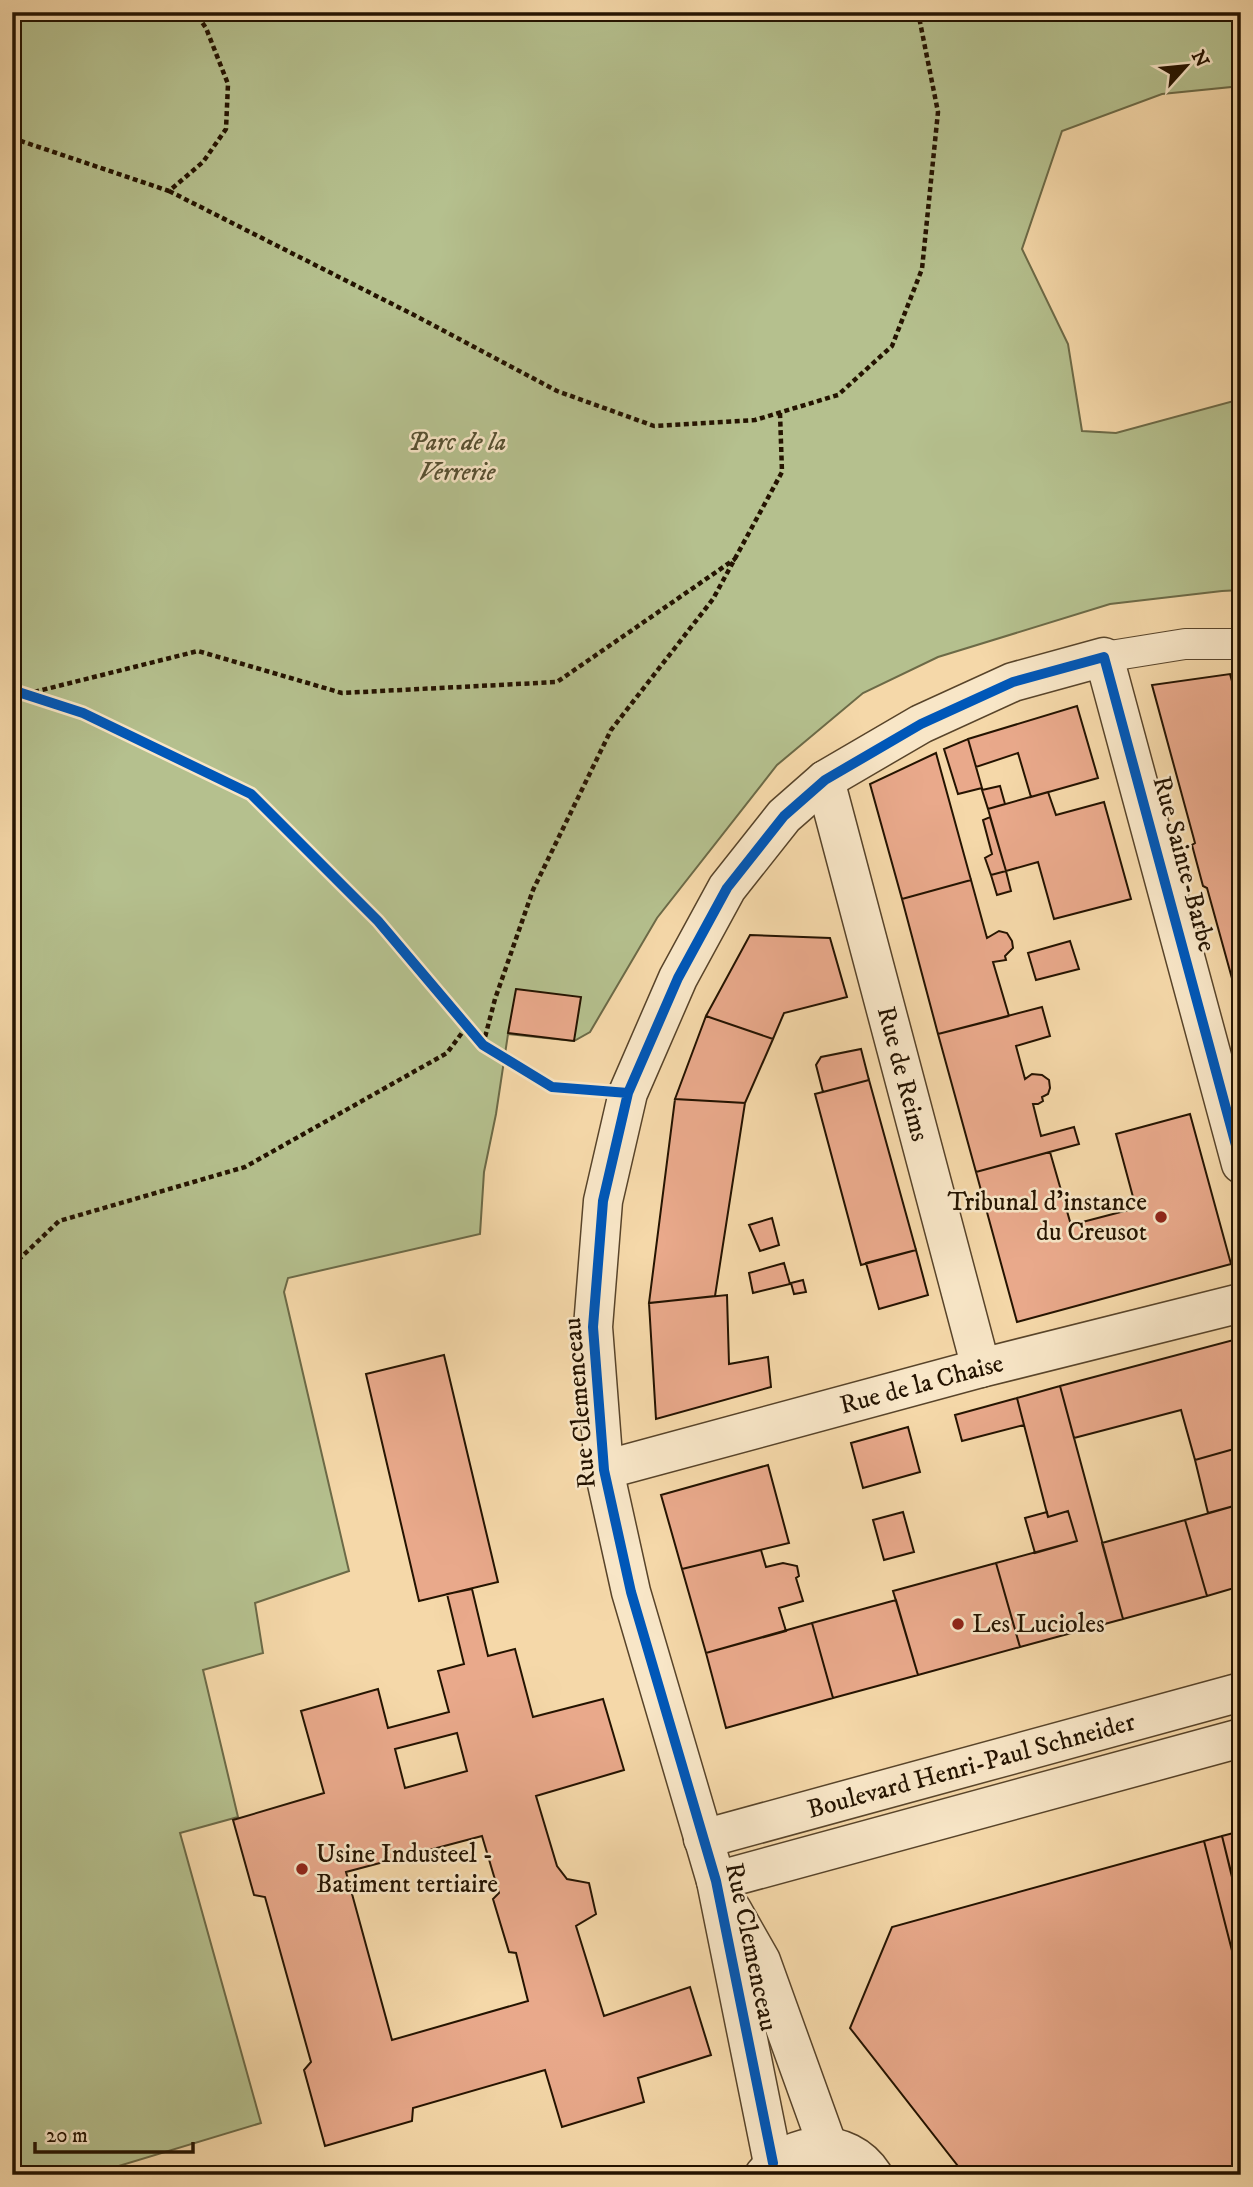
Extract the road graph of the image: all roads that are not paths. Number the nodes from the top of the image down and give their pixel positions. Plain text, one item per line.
1 (1241, 644) edge
2 (1104, 657) junction
3 (825, 780) junction
4 (1241, 1164) edge
5 (1241, 1303) edge
6 (981, 1368) junction
7 (604, 1470) junction
8 (1241, 1692) edge
9 (1241, 1738) edge
10 (703, 1839) junction
11 (716, 1881) junction
12 (828, 2147) junction
13 (768, 2169) edge
14 (873, 2175) edge

1 - 2 lane, Rue Clemenceau
2 - 3 street, Rue Clemenceau
2 - 4 street, Rue Sainte-Barbe
3 - 6 street, Rue de Reims
3 - 7 street, Rue Clemenceau
5 - 6 street, Rue de la Chaise
6 - 7 street, Rue de la Chaise
7 - 10 street, Rue Clemenceau
8 - 10 street, Boulevard Henri-Paul Schneider
9 - 11 street, Boulevard Henri-Paul Schneider
10 - 11 street, Rue Clemenceau
11 - 12 street, Rue Clemenceau
11 - 13 street, Rue Clemenceau
12 - 13 street, Rue Clemenceau
12 - 14 street, Rue Clemenceau

